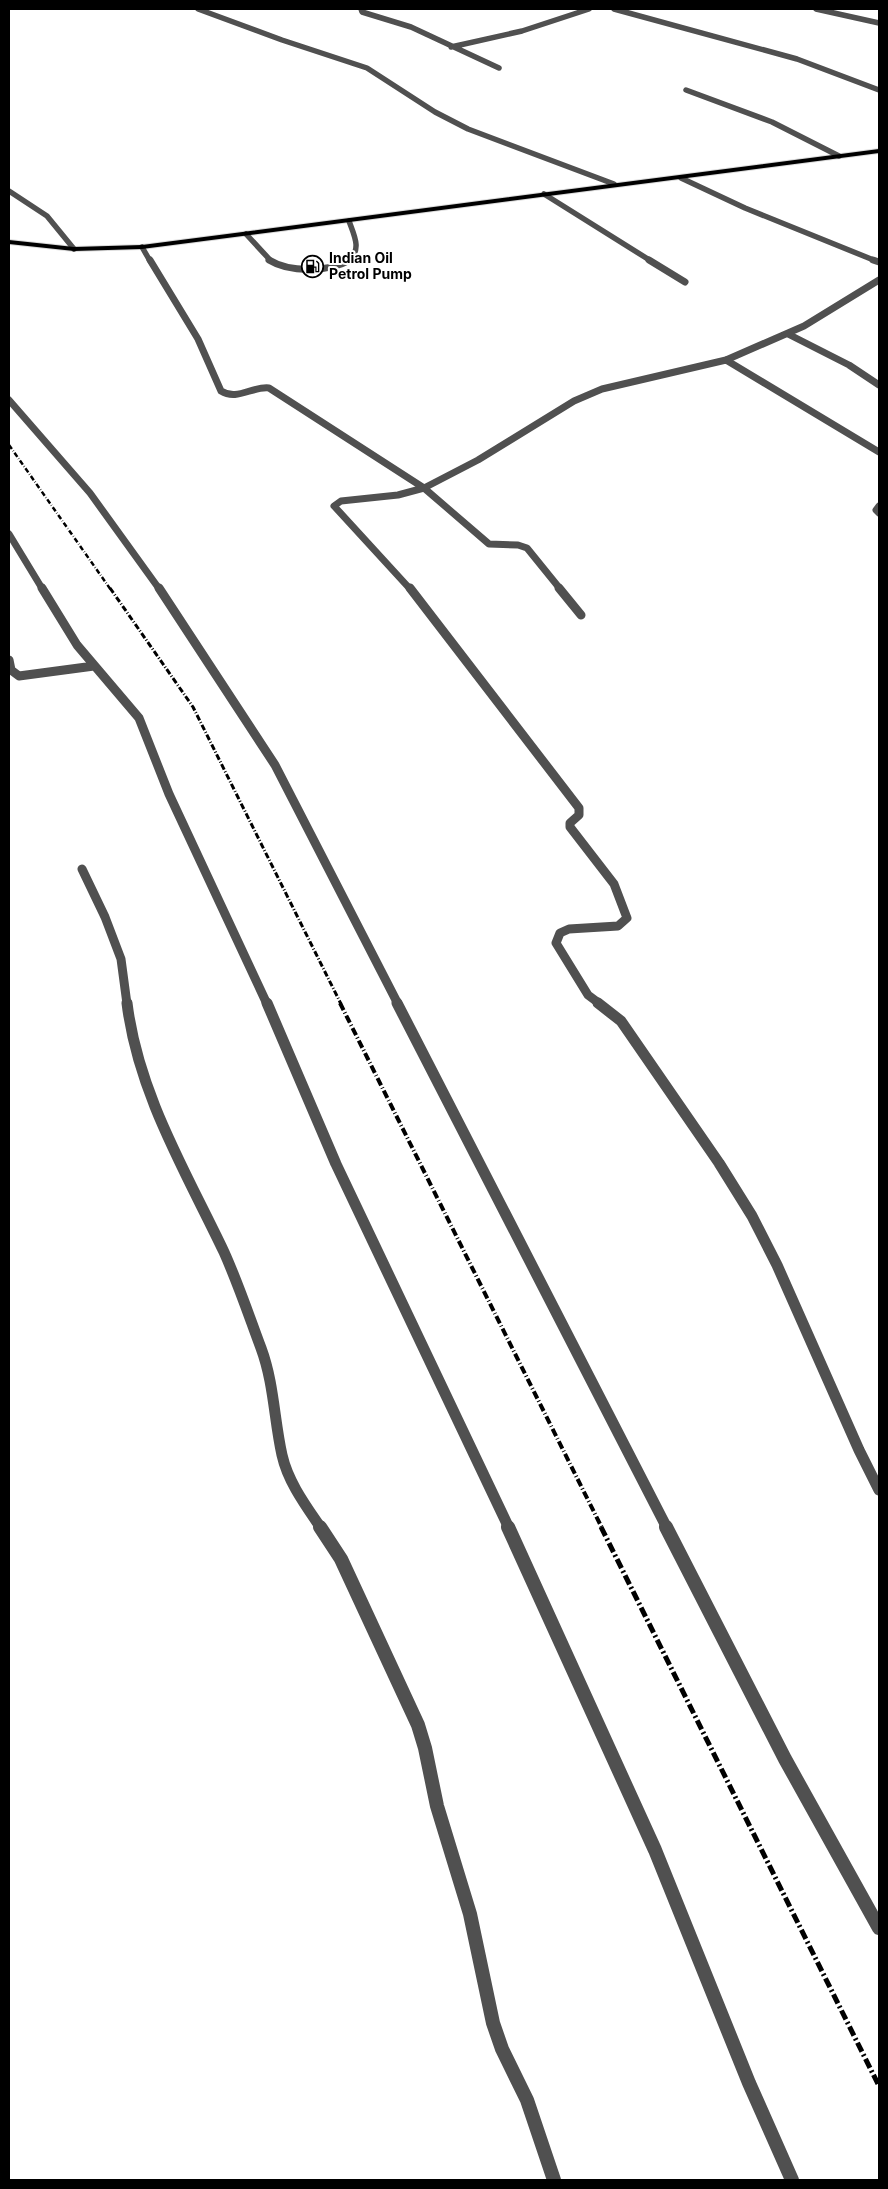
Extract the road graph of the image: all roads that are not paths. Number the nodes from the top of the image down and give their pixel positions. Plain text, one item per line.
1 (198, 9) edge
2 (361, 9) edge
3 (589, 9) edge
4 (614, 9) edge
5 (816, 9) edge
6 (879, 23) edge
7 (451, 46) junction
8 (499, 68) dead end
9 (686, 90) dead end
10 (879, 90) edge
11 (879, 151) edge
12 (838, 156) junction
13 (681, 178) junction
14 (614, 184) junction
15 (9, 191) edge
16 (544, 194) junction
17 (349, 221) junction
18 (246, 234) junction
19 (9, 242) edge
20 (142, 247) junction
21 (74, 249) junction
22 (879, 262) edge
23 (879, 280) edge
24 (686, 282) dead end
25 (869, 286) junction
26 (879, 291) edge
27 (788, 334) junction
28 (726, 360) junction
29 (879, 385) edge
30 (9, 400) edge
31 (879, 452) edge
32 (424, 488) junction
33 (879, 506) edge
34 (879, 513) edge
35 (9, 534) edge
36 (581, 615) dead end
37 (9, 660) edge
38 (94, 666) junction
39 (82, 869) dead end
40 (879, 1490) edge
41 (879, 1928) edge
42 (554, 2180) edge
43 (792, 2180) edge

1 - 14 street
2 - 7 street
3 - 7 street
4 - 10 street
5 - 6 street
7 - 8 street
9 - 12 street
11 - 12 main road
12 - 13 main road
13 - 14 main road
13 - 22 street
14 - 16 main road
15 - 21 street
16 - 17 main road
16 - 24 street
17 - 18 main road
17 - 18 street
18 - 20 main road
19 - 21 main road
20 - 21 main road
20 - 32 street
23 - 25 street
25 - 26 street
25 - 27 street
27 - 28 street
27 - 29 street
28 - 31 street
28 - 32 street
30 - 41 street
32 - 36 street
32 - 40 street
33 - 34 street
35 - 38 street
37 - 38 street
38 - 43 street
39 - 42 street

